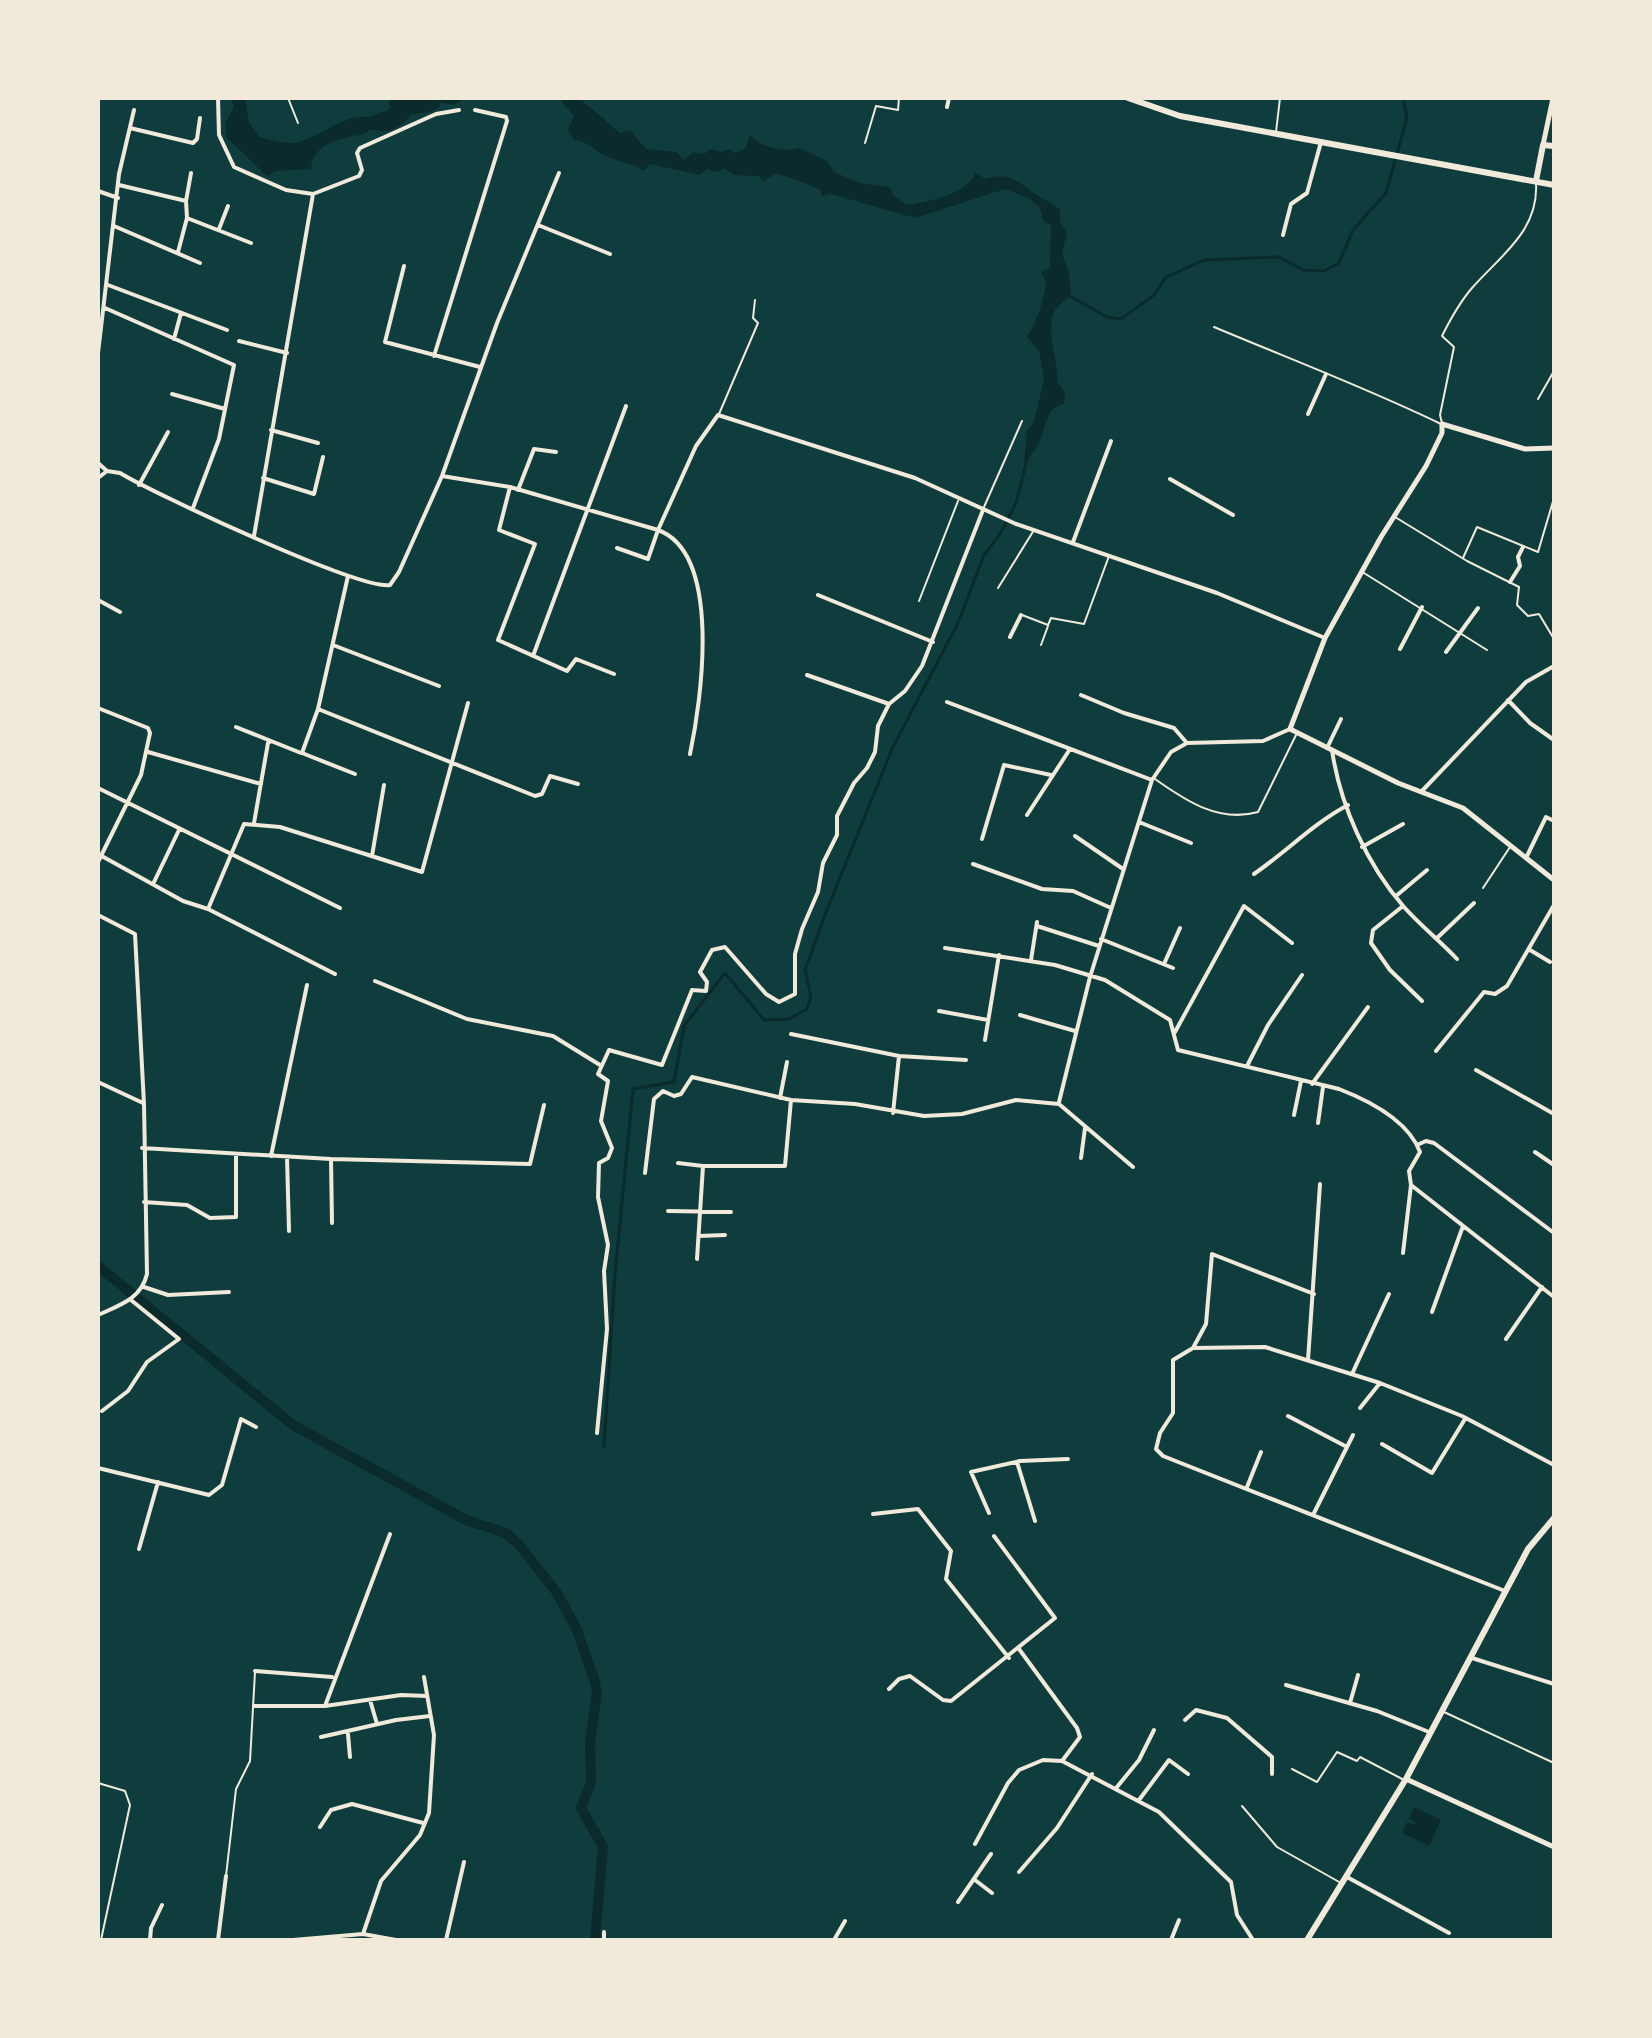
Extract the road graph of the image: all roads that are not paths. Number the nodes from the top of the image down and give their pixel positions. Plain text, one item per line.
1 (218, 98) edge
2 (288, 98) edge
3 (899, 98) edge
4 (949, 98) edge
5 (1280, 98) edge
6 (1553, 98) edge
7 (1133, 99) edge
8 (947, 107) dead end
9 (134, 110) dead end
10 (459, 110) dead end
11 (475, 110) dead end
12 (200, 118) dead end
13 (298, 123) dead end
14 (130, 128) junction
15 (1276, 133) junction
16 (1321, 142) junction
17 (865, 143) dead end
18 (1543, 145) junction
19 (1554, 146) edge
20 (191, 173) dead end
21 (559, 173) dead end
22 (1536, 181) junction
23 (119, 185) junction
24 (1554, 185) edge
25 (98, 191) edge
26 (313, 194) junction
27 (118, 198) junction
28 (186, 201) junction
29 (228, 206) dead end
30 (187, 218) junction
31 (538, 225) junction
32 (114, 226) junction
33 (219, 229) junction
34 (1283, 235) dead end
35 (251, 243) dead end
36 (178, 252) junction
37 (610, 254) dead end
38 (200, 263) dead end
39 (404, 266) dead end
40 (108, 285) junction
41 (755, 300) dead end
42 (105, 308) junction
43 (181, 313) junction
44 (1214, 327) dead end
45 (227, 330) dead end
46 (174, 339) junction
47 (239, 341) dead end
48 (98, 353) edge
49 (287, 353) junction
50 (434, 356) junction
51 (480, 367) junction
52 (1554, 371) edge
53 (1326, 374) junction
54 (172, 394) dead end
55 (1538, 399) dead end
56 (626, 406) dead end
57 (225, 409) junction
58 (1308, 414) dead end
59 (718, 415) junction
60 (1022, 421) dead end
61 (1442, 424) junction
62 (271, 430) junction
63 (168, 432) dead end
64 (1111, 441) dead end
65 (318, 443) dead end
66 (1554, 448) edge
67 (556, 452) dead end
68 (323, 457) dead end
69 (98, 463) edge
70 (107, 471) junction
71 (442, 476) junction
72 (98, 478) edge
73 (263, 478) junction
74 (1170, 479) dead end
75 (139, 485) junction
76 (510, 487) junction
77 (518, 490) junction
78 (1554, 498) edge
79 (959, 499) junction
80 (193, 508) junction
81 (589, 510) junction
82 (984, 511) junction
83 (1233, 515) dead end
84 (1394, 516) junction
85 (1034, 529) junction
86 (658, 530) junction
87 (254, 536) junction
88 (1073, 542) junction
89 (1523, 547) junction
90 (617, 548) dead end
91 (1109, 555) junction
92 (1463, 558) junction
93 (1363, 573) junction
94 (348, 576) junction
95 (1510, 582) junction
96 (998, 588) dead end
97 (818, 595) dead end
98 (98, 600) edge
99 (919, 601) dead end
100 (1422, 607) junction
101 (1478, 608) dead end
102 (120, 612) dead end
103 (1021, 615) joint
104 (1048, 625) junction
105 (1461, 633) junction
106 (1010, 637) dead end
107 (1325, 638) junction
108 (1554, 639) edge
109 (933, 642) junction
110 (333, 645) junction
111 (1041, 645) dead end
112 (1400, 649) dead end
113 (1487, 650) dead end
114 (1446, 652) dead end
115 (533, 656) junction
116 (1554, 666) edge
117 (614, 674) dead end
118 (807, 675) dead end
119 (439, 686) dead end
120 (1081, 695) dead end
121 (1508, 700) junction
122 (947, 702) dead end
123 (468, 703) dead end
124 (889, 704) junction
125 (98, 708) edge
126 (318, 709) junction
127 (1341, 719) dead end
128 (236, 727) dead end
129 (1290, 729) junction
130 (1297, 732) junction
131 (1554, 740) edge
132 (271, 741) junction
133 (1187, 743) junction
134 (1070, 749) junction
135 (1330, 749) junction
136 (148, 752) junction
137 (302, 753) junction
138 (690, 754) dead end
139 (452, 761) junction
140 (355, 774) dead end
141 (1051, 775) junction
142 (1153, 779) junction
143 (261, 784) junction
144 (578, 784) dead end
145 (384, 785) dead end
146 (98, 788) edge
147 (1421, 792) junction
148 (127, 803) junction
149 (1348, 805) junction
150 (1027, 815) dead end
151 (1554, 821) edge
152 (1139, 822) junction
153 (254, 823) junction
154 (1403, 824) dead end
155 (179, 830) junction
156 (1075, 836) dead end
157 (982, 839) dead end
158 (1191, 843) dead end
159 (1511, 846) junction
160 (1362, 847) junction
161 (100, 855) edge
162 (372, 856) junction
163 (232, 857) junction
164 (1526, 858) junction
165 (98, 862) edge
166 (973, 864) dead end
167 (1123, 869) junction
168 (1427, 870) dead end
169 (1254, 874) dead end
170 (1554, 880) edge
171 (154, 882) junction
172 (1483, 888) dead end
173 (1396, 896) junction
174 (1474, 903) dead end
175 (1554, 905) edge
176 (1403, 906) junction
177 (340, 908) dead end
178 (1111, 908) junction
179 (208, 909) junction
180 (98, 915) edge
181 (1180, 928) dead end
182 (1437, 938) junction
183 (1101, 939) junction
184 (1292, 943) dead end
185 (1099, 946) junction
186 (945, 948) dead end
187 (1530, 950) junction
188 (999, 955) junction
189 (1457, 959) dead end
190 (1031, 960) junction
191 (1550, 962) dead end
192 (1164, 964) junction
193 (1173, 968) dead end
194 (335, 974) dead end
195 (1302, 975) dead end
196 (1090, 977) junction
197 (375, 981) dead end
198 (307, 985) dead end
199 (1422, 1001) dead end
200 (1368, 1007) dead end
201 (939, 1011) dead end
202 (1020, 1015) dead end
203 (988, 1020) junction
204 (1075, 1031) junction
205 (791, 1034) dead end
206 (1174, 1034) junction
207 (985, 1040) dead end
208 (1436, 1051) dead end
209 (899, 1056) junction
210 (966, 1060) dead end
211 (787, 1062) dead end
212 (600, 1065) junction
213 (1247, 1066) junction
214 (1476, 1070) dead end
215 (1301, 1081) junction
216 (98, 1082) edge
217 (1312, 1084) junction
218 (1323, 1087) junction
219 (780, 1098) junction
220 (791, 1100) junction
221 (144, 1104) junction
222 (1059, 1104) junction
223 (544, 1105) dead end
224 (893, 1113) junction
225 (1554, 1114) edge
226 (1294, 1115) dead end
227 (1318, 1123) dead end
228 (1085, 1128) junction
229 (1417, 1145) junction
230 (142, 1148) junction
231 (1535, 1152) dead end
232 (236, 1154) junction
233 (271, 1156) junction
234 (287, 1157) junction
235 (1081, 1158) dead end
236 (331, 1159) junction
237 (678, 1163) dead end
238 (1554, 1165) edge
239 (703, 1166) junction
240 (1133, 1167) dead end
241 (645, 1173) dead end
242 (1320, 1184) dead end
243 (1411, 1185) junction
244 (144, 1202) junction
245 (701, 1210) junction
246 (668, 1211) dead end
247 (731, 1212) dead end
248 (332, 1223) dead end
249 (1463, 1226) junction
250 (289, 1231) dead end
251 (1554, 1233) edge
252 (725, 1235) dead end
253 (699, 1236) junction
254 (1403, 1253) dead end
255 (697, 1259) dead end
256 (144, 1287) junction
257 (1542, 1287) junction
258 (229, 1292) dead end
259 (1314, 1294) junction
260 (1389, 1294) dead end
261 (1554, 1297) edge
262 (132, 1299) junction
263 (1432, 1312) dead end
264 (98, 1315) edge
265 (1506, 1339) dead end
266 (1193, 1348) junction
267 (1308, 1360) junction
268 (1352, 1374) junction
269 (1380, 1383) junction
270 (1360, 1408) dead end
271 (102, 1411) dead end
272 (1288, 1416) dead end
273 (1465, 1419) junction
274 (256, 1427) dead end
275 (597, 1433) dead end
276 (1353, 1435) dead end
277 (1382, 1444) dead end
278 (1347, 1447) junction
279 (1261, 1452) dead end
280 (1068, 1459) dead end
281 (1017, 1462) junction
282 (1554, 1465) edge
283 (98, 1468) edge
284 (158, 1482) junction
285 (1246, 1488) junction
286 (989, 1513) dead end
287 (873, 1514) dead end
288 (1313, 1515) junction
289 (1554, 1518) edge
290 (1035, 1521) dead end
291 (390, 1534) dead end
292 (994, 1536) dead end
293 (139, 1549) dead end
294 (1505, 1591) junction
295 (1019, 1649) junction
296 (1009, 1658) junction
297 (1472, 1658) junction
298 (255, 1671) joint
299 (1358, 1675) dead end
300 (333, 1677) junction
301 (424, 1677) dead end
302 (1554, 1684) edge
303 (1286, 1685) dead end
304 (889, 1689) dead end
305 (427, 1696) junction
306 (370, 1700) junction
307 (1350, 1703) junction
308 (254, 1706) junction
309 (325, 1706) junction
310 (1444, 1712) junction
311 (430, 1716) junction
312 (1185, 1720) dead end
313 (378, 1725) junction
314 (1154, 1730) dead end
315 (1432, 1733) junction
316 (348, 1734) junction
317 (321, 1737) dead end
318 (350, 1757) dead end
319 (1062, 1761) junction
320 (1554, 1763) edge
321 (1292, 1769) dead end
322 (1092, 1774) junction
323 (1188, 1774) dead end
324 (1272, 1774) dead end
325 (1405, 1780) junction
326 (98, 1783) edge
327 (1117, 1787) junction
328 (1139, 1800) junction
329 (1242, 1806) dead end
330 (424, 1824) junction
331 (320, 1827) dead end
332 (975, 1844) dead end
333 (1554, 1847) edge
334 (991, 1854) dead end
335 (464, 1862) dead end
336 (1019, 1872) dead end
337 (226, 1876) joint
338 (1347, 1877) junction
339 (975, 1880) junction
340 (1342, 1884) junction
341 (992, 1893) dead end
342 (958, 1902) dead end
343 (162, 1905) dead end
344 (1179, 1920) dead end
345 (845, 1921) dead end
346 (604, 1932) dead end
347 (1449, 1933) dead end
348 (363, 1934) junction
349 (101, 1940) edge
350 (150, 1940) edge
351 (218, 1940) edge
352 (293, 1940) edge
353 (396, 1940) edge
354 (446, 1940) edge
355 (604, 1940) edge
356 (834, 1940) edge
357 (1171, 1940) edge
358 (1253, 1940) edge
359 (1307, 1940) edge

1 - 26 street
2 - 13 lane
3 - 17 lane
4 - 8 street
5 - 15 lane
6 - 18 street
7 - 15 main road
9 - 14 street
10 - 26 street
11 - 50 street
12 - 14 street
14 - 23 street
15 - 16 main road
16 - 22 main road
16 - 34 street
18 - 19 main road
18 - 22 main road
20 - 28 street
21 - 31 street
22 - 24 main road
22 - 61 lane
23 - 27 street
23 - 28 street
25 - 27 street
26 - 49 street
27 - 32 street
28 - 30 street
29 - 33 street
30 - 33 street
30 - 36 street
31 - 37 street
31 - 51 street
32 - 36 street
32 - 40 street
33 - 35 street
36 - 38 street
39 - 50 street
40 - 42 street
40 - 43 street
41 - 59 lane
42 - 46 street
42 - 48 street
43 - 45 street
43 - 46 street
44 - 53 lane
46 - 57 street
47 - 49 street
49 - 62 street
50 - 51 street
51 - 71 street
52 - 55 lane
53 - 58 street
53 - 61 lane
54 - 57 street
56 - 81 street
57 - 80 street
59 - 79 street
59 - 86 street
60 - 82 lane
61 - 66 street
61 - 84 street
62 - 65 street
62 - 73 street
63 - 75 street
64 - 88 street
67 - 77 street
68 - 73 street
69 - 70 street
70 - 72 street
70 - 75 street
71 - 76 street
71 - 94 street
73 - 87 street
74 - 83 street
75 - 80 street
76 - 77 street
76 - 115 street
77 - 81 street
78 - 89 lane
79 - 82 street
79 - 99 lane
80 - 87 street
81 - 86 street
81 - 115 street
82 - 85 street
82 - 109 street
84 - 92 lane
84 - 93 street
85 - 88 street
85 - 96 lane
86 - 90 street
86 - 138 street
87 - 94 street
88 - 91 street
89 - 92 lane
89 - 95 street
91 - 104 lane
91 - 107 street
92 - 95 lane
93 - 100 lane
93 - 107 street
94 - 110 street
95 - 108 lane
97 - 109 street
98 - 102 street
100 - 105 lane
100 - 112 street
101 - 105 street
103 - 104 lane
103 - 106 street
104 - 111 lane
105 - 113 lane
105 - 114 street
107 - 129 street
109 - 124 street
110 - 119 street
110 - 126 street
115 - 117 street
116 - 121 street
118 - 124 street
120 - 133 street
121 - 131 street
121 - 147 street
122 - 134 street
123 - 139 street
124 - 212 street
125 - 136 street
126 - 137 street
126 - 139 street
127 - 135 street
128 - 132 street
129 - 130 street
129 - 133 street
130 - 135 street
130 - 142 lane
132 - 137 street
132 - 143 street
133 - 142 street
134 - 141 street
134 - 142 street
135 - 147 street
135 - 149 street
136 - 143 street
136 - 148 street
137 - 140 street
139 - 144 street
139 - 162 street
141 - 150 street
141 - 157 street
142 - 152 street
143 - 153 street
145 - 162 street
146 - 148 street
147 - 159 street
148 - 155 street
148 - 161 street
149 - 160 street
149 - 169 street
151 - 164 street
152 - 158 street
152 - 167 street
153 - 162 street
153 - 163 street
154 - 160 street
155 - 163 street
155 - 171 street
156 - 167 street
159 - 164 street
159 - 172 lane
160 - 173 street
161 - 165 street
161 - 171 street
163 - 177 street
163 - 179 street
164 - 170 street
166 - 178 street
167 - 178 street
168 - 173 street
171 - 179 street
173 - 176 street
174 - 182 street
175 - 187 street
176 - 182 street
176 - 199 street
178 - 183 street
179 - 194 street
180 - 221 street
181 - 192 street
182 - 189 street
183 - 185 street
183 - 192 street
184 - 206 street
185 - 190 street
185 - 196 street
186 - 188 street
187 - 191 street
187 - 208 street
188 - 190 street
188 - 203 street
190 - 196 street
192 - 193 street
195 - 213 street
196 - 204 street
196 - 206 street
197 - 212 street
198 - 233 street
200 - 217 street
201 - 203 street
202 - 204 street
203 - 207 street
204 - 222 street
205 - 209 street
206 - 213 street
209 - 210 street
209 - 224 street
211 - 219 street
212 - 275 street
213 - 215 street
214 - 225 street
215 - 217 street
215 - 226 street
216 - 221 street
217 - 218 street
218 - 227 street
218 - 229 street
219 - 220 street
219 - 241 street
220 - 224 street
220 - 239 street
221 - 230 street
222 - 224 street
222 - 228 street
223 - 236 street
228 - 235 street
228 - 240 street
229 - 243 street
229 - 251 street
230 - 232 street
230 - 244 street
231 - 238 street
232 - 233 street
232 - 244 street
233 - 234 street
234 - 236 street
234 - 250 street
236 - 248 street
237 - 239 street
239 - 245 street
242 - 259 street
243 - 249 street
243 - 254 street
244 - 256 street
245 - 246 street
245 - 247 street
245 - 253 street
249 - 257 street
249 - 263 street
252 - 253 street
253 - 255 street
256 - 258 street
256 - 262 street
257 - 261 street
257 - 265 street
259 - 266 street
259 - 267 street
260 - 268 street
262 - 264 street
262 - 271 street
266 - 267 street
266 - 285 street
267 - 268 street
268 - 269 street
269 - 270 street
269 - 273 street
272 - 278 street
273 - 277 street
273 - 282 street
274 - 284 street
276 - 278 street
278 - 288 street
279 - 285 street
280 - 281 street
281 - 286 street
281 - 290 street
283 - 284 street
284 - 293 street
285 - 288 street
287 - 296 street
288 - 294 street
289 - 294 main road
291 - 300 street
292 - 295 street
294 - 297 main road
295 - 296 street
295 - 319 street
296 - 304 street
297 - 302 street
297 - 310 main road
298 - 300 street
298 - 308 lane
299 - 307 street
300 - 309 street
301 - 305 street
303 - 307 street
305 - 306 street
305 - 311 street
306 - 309 street
306 - 313 street
307 - 315 street
308 - 309 street
308 - 337 lane
310 - 315 main road
310 - 320 lane
311 - 313 street
311 - 330 street
312 - 324 street
313 - 316 street
314 - 327 street
315 - 325 main road
316 - 317 street
316 - 318 street
319 - 322 street
319 - 332 street
321 - 325 lane
322 - 327 street
322 - 336 street
323 - 328 street
325 - 333 street
325 - 338 main road
326 - 349 lane
327 - 328 street
328 - 358 street
329 - 340 lane
330 - 331 street
330 - 348 street
334 - 339 street
335 - 354 street
337 - 351 street
338 - 340 main road
338 - 347 street
339 - 341 street
339 - 342 street
340 - 359 main road
343 - 350 street
344 - 357 street
345 - 356 street
346 - 355 street
348 - 352 street
348 - 353 street

